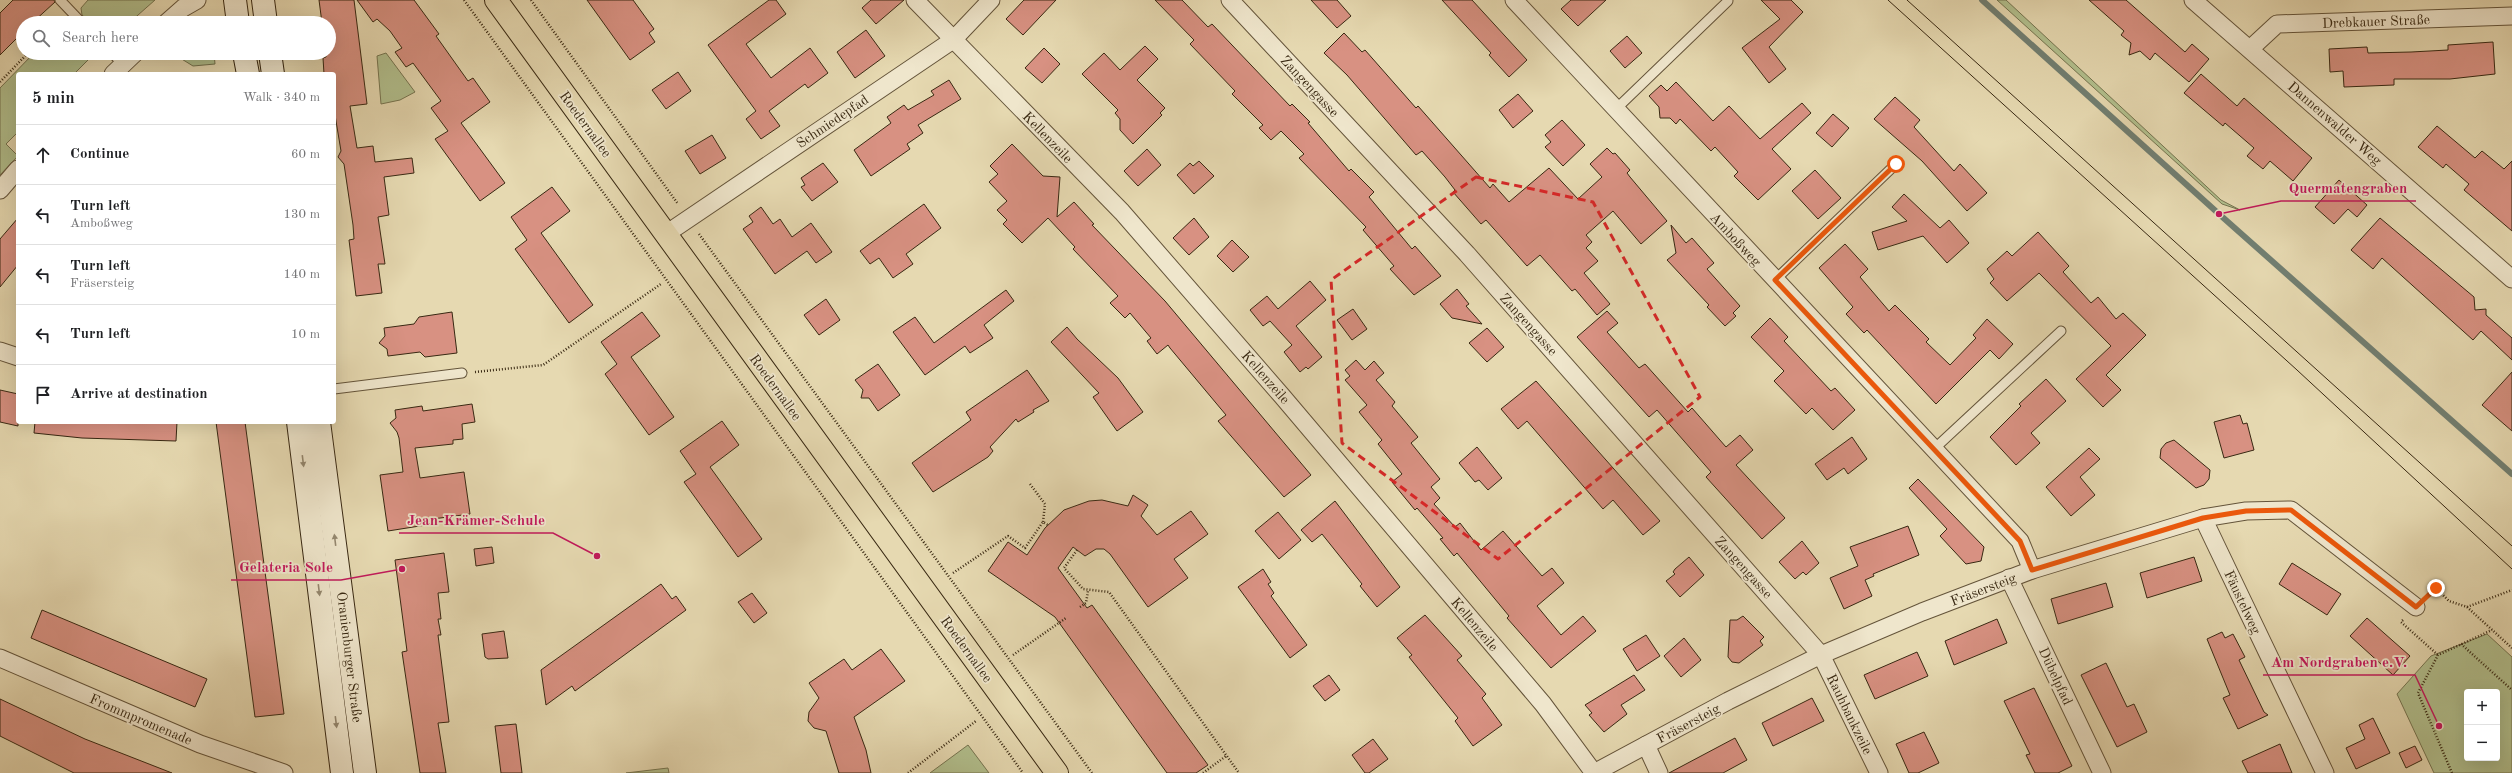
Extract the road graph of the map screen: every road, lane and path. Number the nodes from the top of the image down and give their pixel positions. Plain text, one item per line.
1 (60, 0) edge
2 (197, 0) edge
3 (235, 0) edge
4 (263, 0) edge
5 (464, 0) edge
6 (496, 0) edge
7 (531, 0) edge
8 (915, 0) edge
9 (991, 0) edge
10 (1230, 0) edge
11 (1514, 0) edge
12 (2193, 0) edge
13 (1728, 1) edge
14 (75, 16) edge
15 (174, 16) edge
16 (237, 16) edge
17 (265, 16) edge
18 (2512, 16) edge
19 (953, 40) junction
20 (2250, 49) junction
21 (21, 60) edge
22 (245, 60) edge
23 (271, 60) edge
24 (248, 72) edge
25 (273, 72) edge
26 (0, 82) edge
27 (1615, 110) junction
28 (1896, 164) dead end
29 (16, 171) edge
30 (0, 190) edge
31 (678, 205) dead end
32 (698, 232) dead end
33 (666, 234) junction
34 (2512, 279) edge
35 (1775, 280) junction
36 (661, 284) dead end
37 (2062, 331) dead end
38 (0, 351) edge
39 (16, 355) edge
40 (462, 373) joint
41 (336, 389) edge
42 (298, 424) edge
43 (319, 424) edge
44 (1933, 450) junction
45 (1030, 484) dead end
46 (2203, 518) junction
47 (1043, 522) junction
48 (1048, 525) dead end
49 (1077, 550) dead end
50 (2032, 570) junction
51 (953, 573) dead end
52 (2009, 578) junction
53 (2512, 590) edge
54 (1088, 591) junction
55 (1080, 607) dead end
56 (2416, 607) junction
57 (2467, 607) junction
58 (1066, 618) dead end
59 (2492, 630) junction
60 (2461, 644) junction
61 (2512, 648) edge
62 (1821, 654) junction
63 (1013, 655) dead end
64 (2438, 655) junction
65 (0, 658) edge
66 (2512, 690) edge
67 (976, 721) dead end
68 (1646, 745) junction
69 (1226, 756) junction
70 (284, 773) edge
71 (342, 773) edge
72 (366, 773) edge
73 (908, 773) edge
74 (1023, 773) edge
75 (1057, 773) edge
76 (1092, 773) edge
77 (1203, 773) edge
78 (1239, 773) edge
79 (1594, 773) edge
80 (1659, 773) edge
81 (1879, 773) edge
82 (2102, 773) edge
83 (2325, 773) edge
84 (2452, 773) edge

1 - 14 lane
2 - 15 street
3 - 16 main road
4 - 17 main road
5 - 74 path
6 - 33 main road, Roedernallee
7 - 31 path
8 - 19 street, Kellenzeile
9 - 19 street, Schmiedepfad
10 - 62 street, Zangengasse
11 - 27 street, Amboßweg
12 - 20 street, Dannenwalder Weg
13 - 27 lane
18 - 20 street, Drebkauer Straße
19 - 33 street, Schmiedepfad
19 - 79 street, Kellenzeile
20 - 34 street, Dannenwalder Weg
21 - 26 path
22 - 24 main road
23 - 25 main road
27 - 35 street, Amboßweg
28 - 35 lane
29 - 30 street
32 - 76 path
33 - 75 main road, Roedernallee
35 - 44 street, Amboßweg
36 - 40 path
37 - 44 lane
38 - 39 street
40 - 41 lane
42 -> 71 main road, Oranienburger Straße
72 -> 43 main road, Oranienburger Straße
44 - 50 street, Amboßweg
45 - 47 path
46 - 50 street, Fräsersteig
46 - 56 street, Fräsersteig
46 - 83 street, Fäustelweg
47 - 48 path
47 - 51 path
49 - 54 path
50 - 52 street, Fräsersteig
52 - 62 street, Fräsersteig
52 - 82 street, Dübelpfad
53 - 57 path
54 - 55 path
54 - 69 path
56 - 57 path
56 - 64 path
57 - 59 path
58 - 63 path
59 - 60 path
59 - 61 path
60 - 64 path
60 - 66 path
62 - 68 street, Fräsersteig
62 - 81 street, Rauhbankzeile
64 - 84 path
65 - 70 street, Frommpromenade
67 - 73 path
68 - 79 street, Fräsersteig
68 - 80 street
69 - 77 path
69 - 78 path

